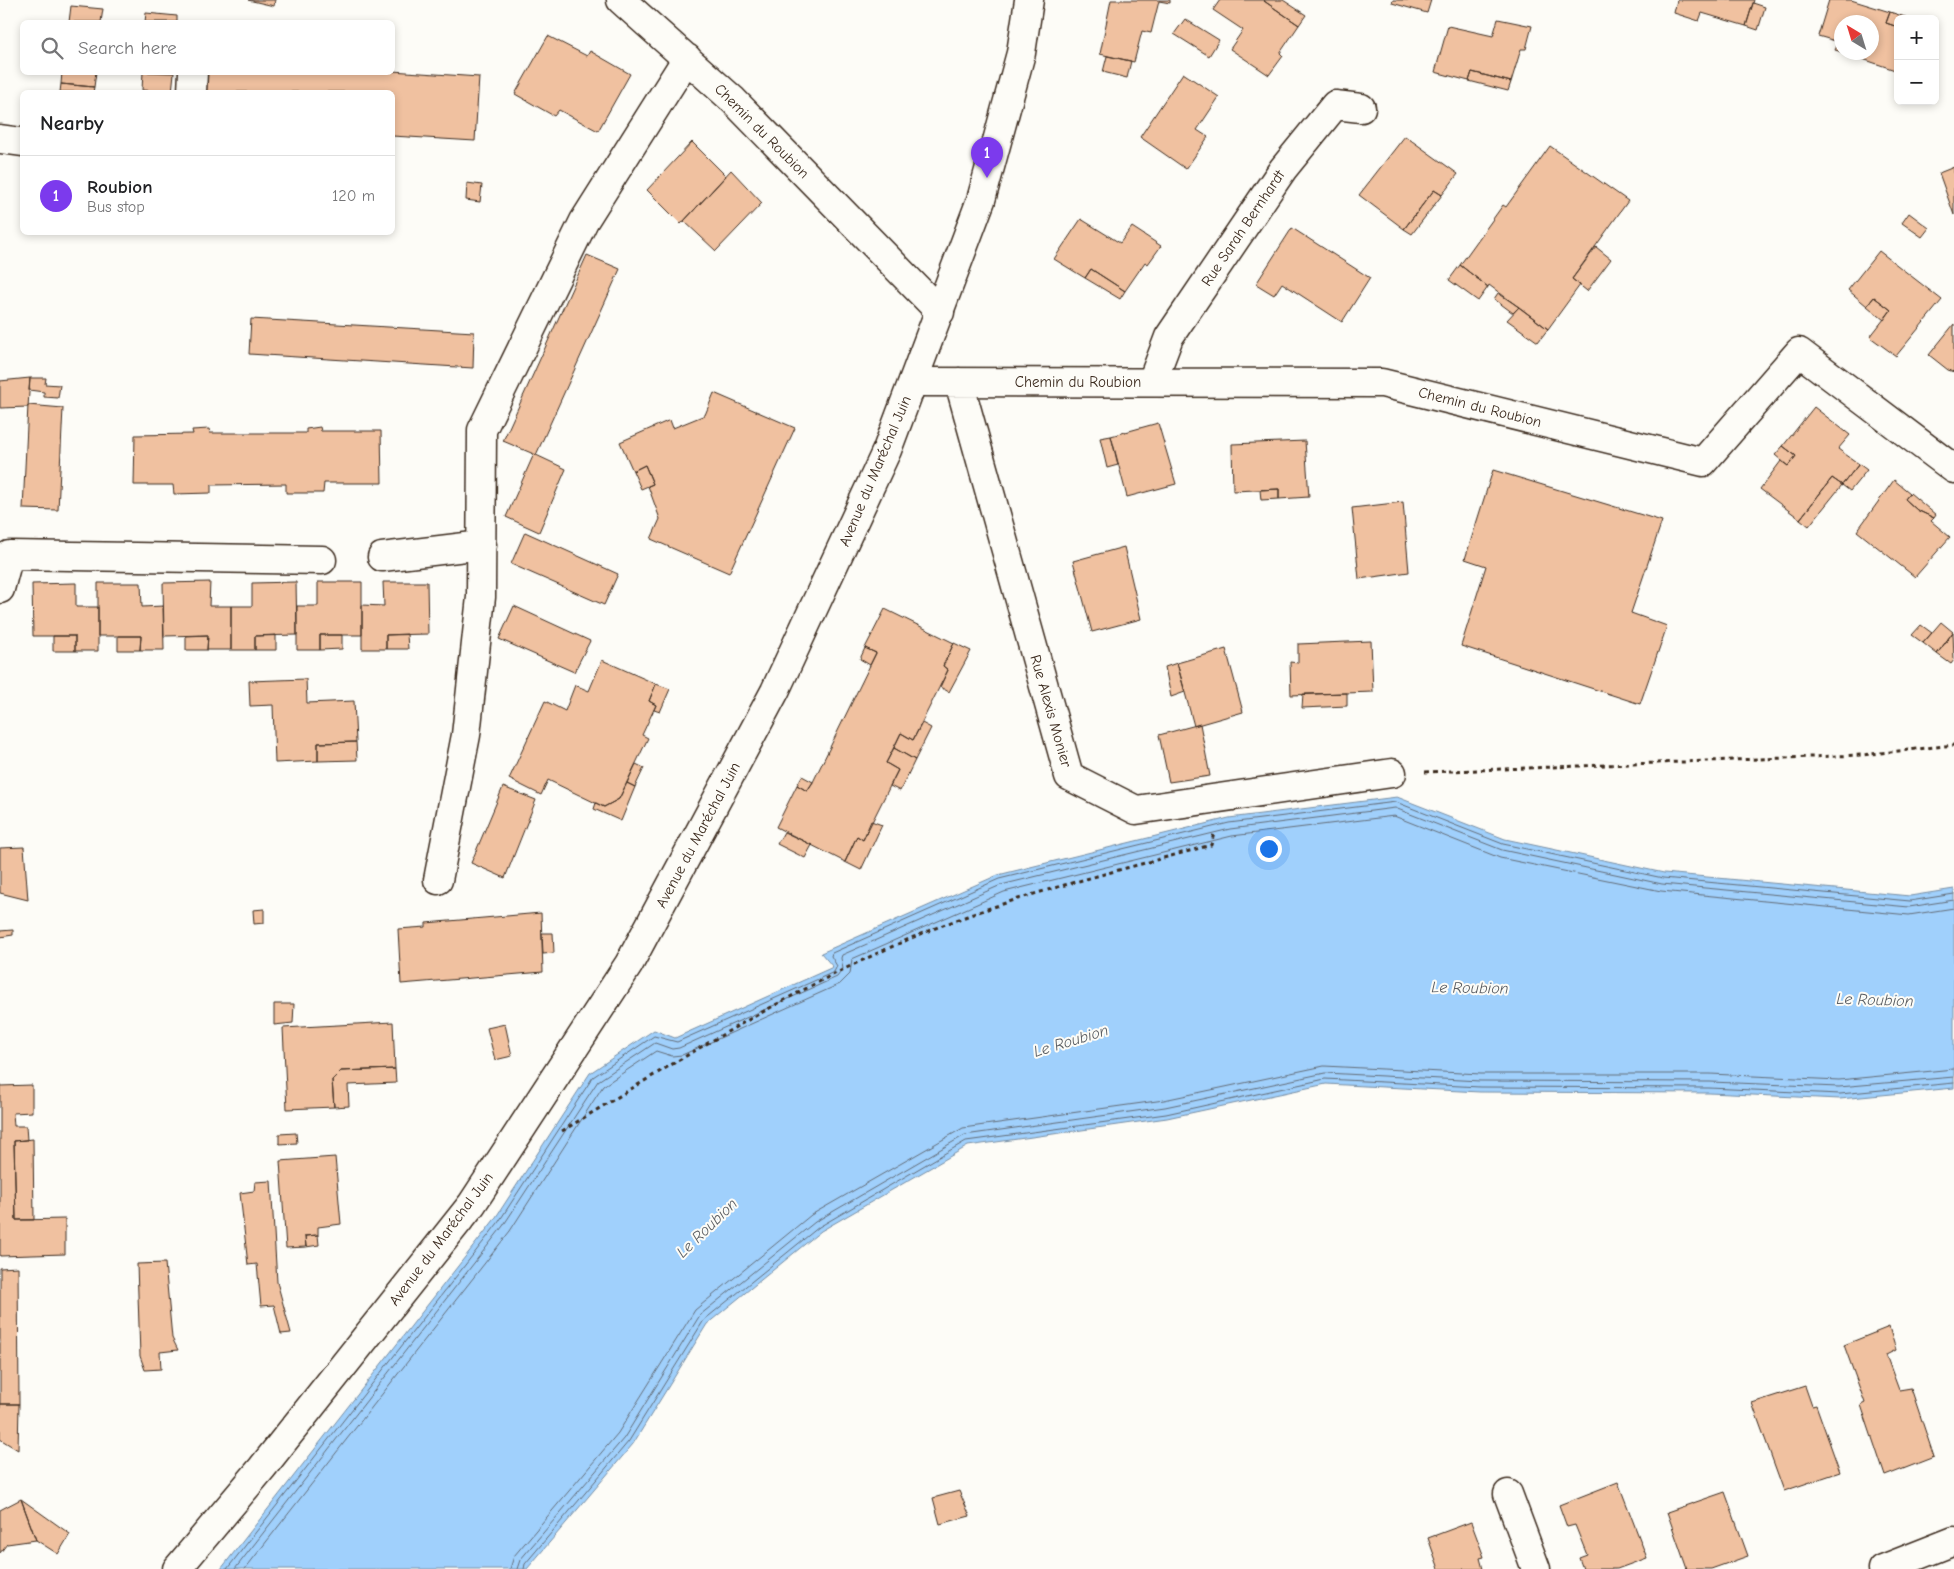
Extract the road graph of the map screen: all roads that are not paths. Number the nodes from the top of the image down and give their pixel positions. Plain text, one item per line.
1 (621, 0) edge
2 (1029, 0) edge
3 (687, 58) junction
4 (193, 75) edge
5 (192, 90) edge
6 (1361, 108) dead end
7 (0, 139) edge
8 (20, 142) edge
9 (940, 312) junction
10 (913, 382) junction
11 (959, 382) junction
12 (1152, 382) junction
13 (1954, 469) edge
14 (482, 545) junction
15 (382, 557) dead end
16 (322, 560) dead end
17 (0, 589) edge
18 (1392, 773) road end
19 (438, 880) dead end
20 (1508, 1494) dead end
21 (1954, 1541) edge
22 (177, 1569) edge
23 (1536, 1569) edge
24 (1883, 1569) edge

1 - 3 street, Chemin du Roubion
2 - 9 street, Avenue du Maréchal Juin
3 - 9 street, Chemin du Roubion
3 - 14 street
4 - 5 street
6 - 12 street, Rue Sarah Bernhardt
7 - 8 street
9 - 10 street, Avenue du Maréchal Juin
10 - 11 street, Chemin du Roubion
10 - 22 street, Avenue du Maréchal Juin
11 - 12 street, Chemin du Roubion
11 - 18 street, Rue Alexis Monier
12 - 13 street, Chemin du Roubion
14 - 15 street
14 - 19 street
16 - 17 street
20 - 23 street
21 - 24 street

